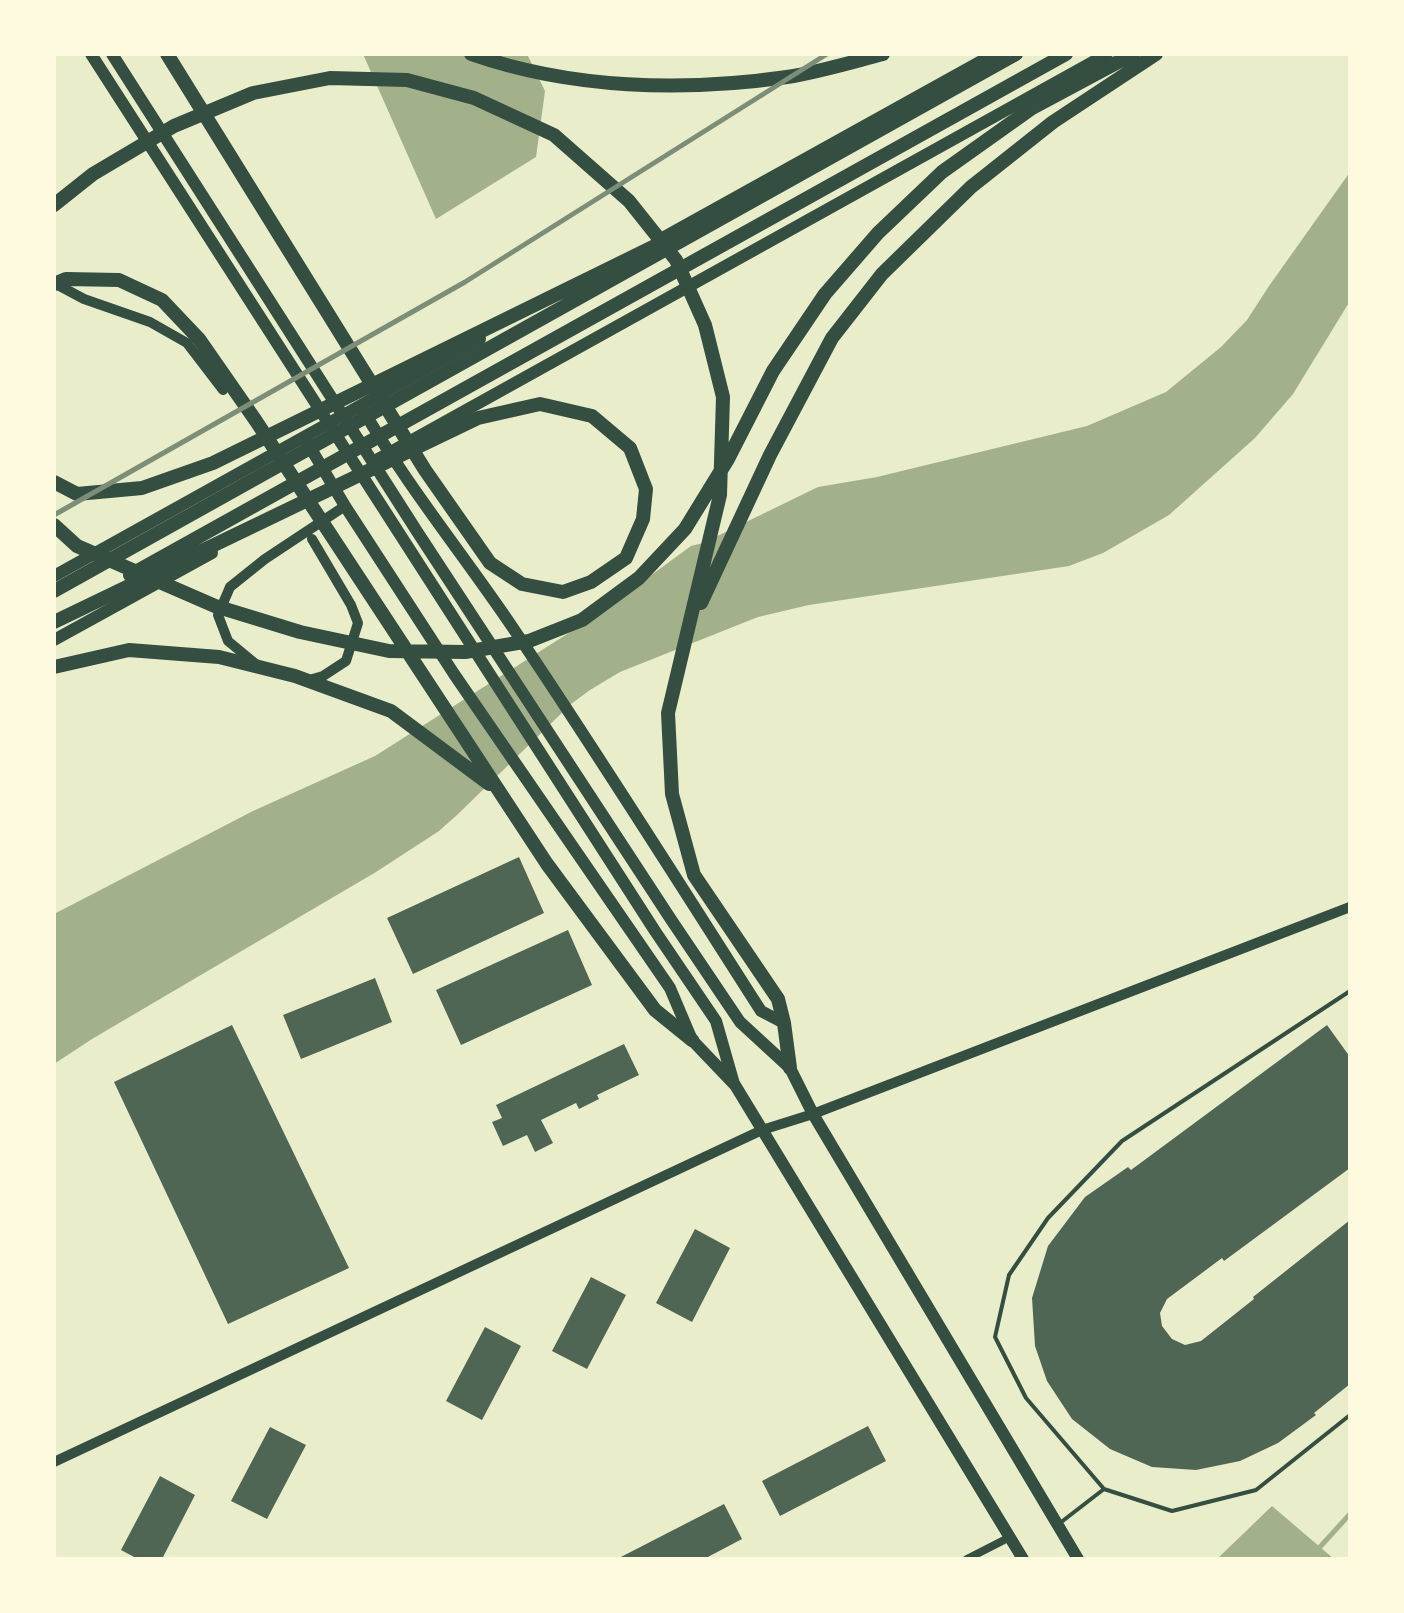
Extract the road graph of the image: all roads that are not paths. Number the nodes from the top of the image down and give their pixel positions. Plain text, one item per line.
1 (91, 54) edge
2 (112, 54) edge
3 (167, 54) edge
4 (471, 54) edge
5 (883, 54) edge
6 (994, 54) edge
7 (1016, 54) edge
8 (1066, 54) edge
9 (1107, 54) edge
10 (1133, 54) edge
11 (1156, 54) edge
12 (810, 169) junction
13 (54, 205) edge
14 (54, 284) edge
15 (223, 390) dead end
16 (360, 405) junction
17 (304, 437) junction
18 (388, 454) junction
19 (54, 482) edge
20 (333, 486) junction
21 (345, 506) junction
22 (54, 525) edge
23 (312, 539) dead end
24 (54, 576) edge
25 (54, 591) edge
26 (54, 620) edge
27 (689, 629) junction
28 (54, 640) edge
29 (54, 667) edge
30 (499, 792) junction
31 (1350, 907) edge
32 (1350, 991) edge
33 (784, 1023) junction
34 (692, 1040) junction
35 (790, 1068) junction
36 (735, 1085) junction
37 (813, 1114) junction
38 (762, 1130) junction
39 (1350, 1415) edge
40 (54, 1462) edge
41 (1104, 1489) junction
42 (1058, 1525) junction
43 (1010, 1537) junction
44 (967, 1559) edge
45 (1023, 1559) edge
46 (1078, 1559) edge

1 - 36 main road
2 - 35 main road
3 - 26 highway
4 - 5 highway
6 - 16 main road
7 - 12 highway
8 - 26 highway
9 - 18 main road
10 - 22 highway
11 - 27 highway
12 - 19 highway
12 - 25 highway
13 - 27 highway
14 - 15 street
14 - 30 highway
16 - 17 main road
16 - 18 main road
17 - 20 main road
17 - 24 main road
18 - 20 main road
18 - 33 main road
20 - 21 main road
20 - 28 main road
21 - 23 street
21 - 34 main road
27 - 33 highway
29 - 30 highway
30 - 34 highway
31 - 37 street
32 - 41 lane
33 - 35 highway
34 - 36 main road
35 - 37 main road
36 - 38 main road
37 - 38 street
37 - 42 main road
38 - 40 street
38 - 43 main road
39 - 41 lane
41 - 42 lane
42 - 46 main road
43 - 44 street
43 - 45 main road

